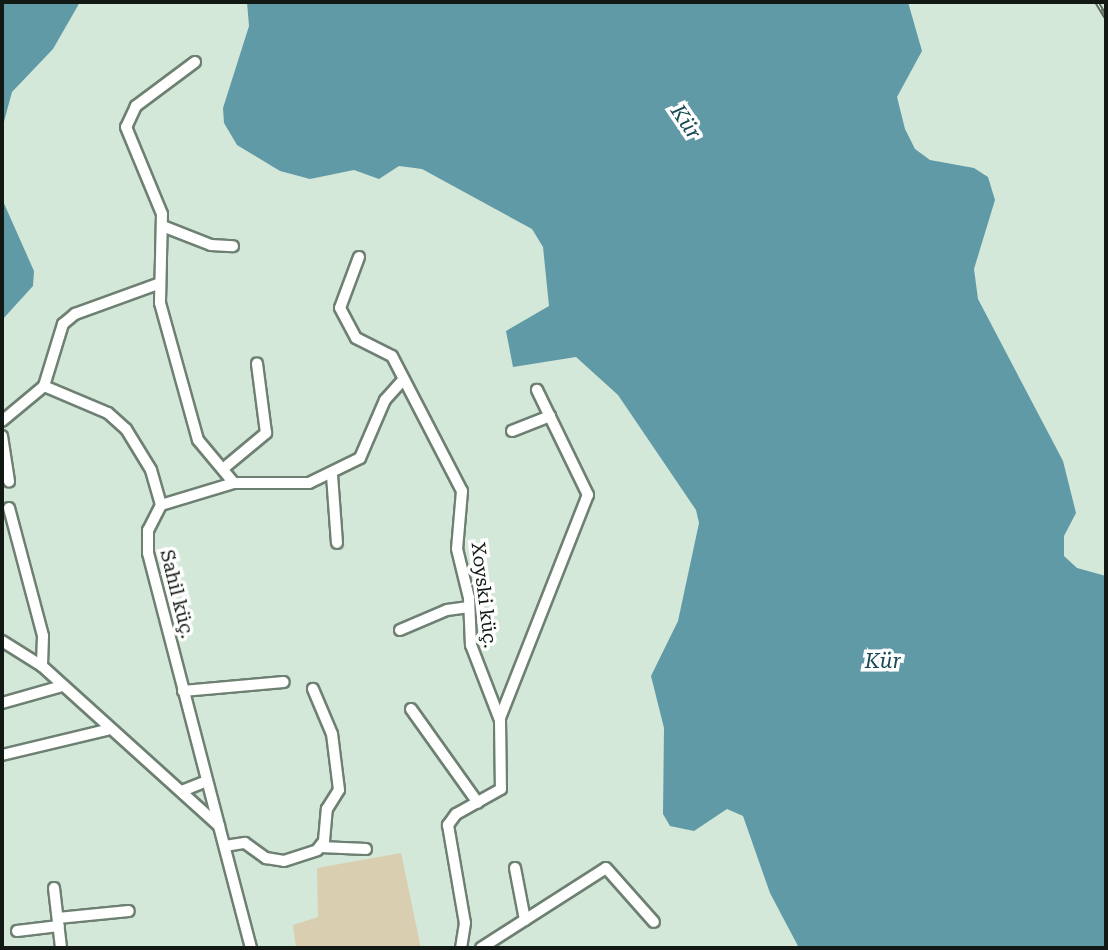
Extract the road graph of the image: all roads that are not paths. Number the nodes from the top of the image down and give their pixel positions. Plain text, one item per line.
1 (195, 62) dead end
2 (165, 227) junction
3 (233, 246) dead end
4 (359, 257) dead end
5 (158, 284) junction
6 (257, 364) dead end
7 (404, 379) junction
8 (44, 386) junction
9 (537, 390) dead end
10 (550, 416) junction
11 (2, 421) edge
12 (512, 431) dead end
13 (2, 436) edge
14 (225, 468) junction
15 (331, 475) junction
16 (9, 481) dead end
17 (234, 483) junction
18 (161, 505) junction
19 (9, 508) dead end
20 (337, 543) dead end
21 (469, 607) junction
22 (400, 630) dead end
23 (2, 642) edge
24 (42, 666) junction
25 (284, 682) dead end
26 (62, 687) junction
27 (313, 689) dead end
28 (183, 691) junction
29 (2, 703) edge
30 (411, 709) dead end
31 (499, 718) junction
32 (107, 730) junction
33 (2, 755) edge
34 (207, 781) junction
35 (182, 791) junction
36 (478, 803) junction
37 (219, 826) junction
38 (225, 846) junction
39 (320, 847) junction
40 (366, 849) dead end
41 (515, 868) dead end
42 (54, 888) dead end
43 (129, 911) dead end
44 (525, 920) junction
45 (58, 922) junction
46 (654, 922) dead end
47 (17, 931) dead end
48 (61, 948) edge
49 (251, 948) edge
50 (461, 948) edge
51 (481, 948) edge

1 - 2 street
2 - 3 street
2 - 5 street
4 - 7 street, Xoyski küç.
5 - 8 street
5 - 14 street
6 - 14 street
7 - 15 street
7 - 21 street, Xoyski küç.
8 - 11 street
8 - 18 street
9 - 10 street
10 - 12 street
10 - 31 street
13 - 16 street
14 - 17 street
15 - 17 street
15 - 20 street
17 - 18 street
18 - 28 street, Sahil küç.
19 - 24 street
21 - 22 street
21 - 31 street, Xoyski küç.
23 - 24 street, Sahil küç.
24 - 26 street, Sahil küç.
25 - 28 street
26 - 29 street
26 - 32 street, Sahil küç.
27 - 39 street
28 - 34 street, Sahil küç.
30 - 36 street
31 - 36 street, Xoyski küç.
32 - 33 street
32 - 35 street, Sahil küç.
34 - 35 street
34 - 37 street, Sahil küç.
35 - 37 street, Sahil küç.
36 - 50 street, Xoyski küç.
37 - 38 street, Sahil küç.
38 - 39 street
38 - 49 street, Sahil küç.
39 - 40 street
41 - 44 street
42 - 45 street
43 - 45 street
44 - 46 street
44 - 51 street
45 - 47 street
45 - 48 street

